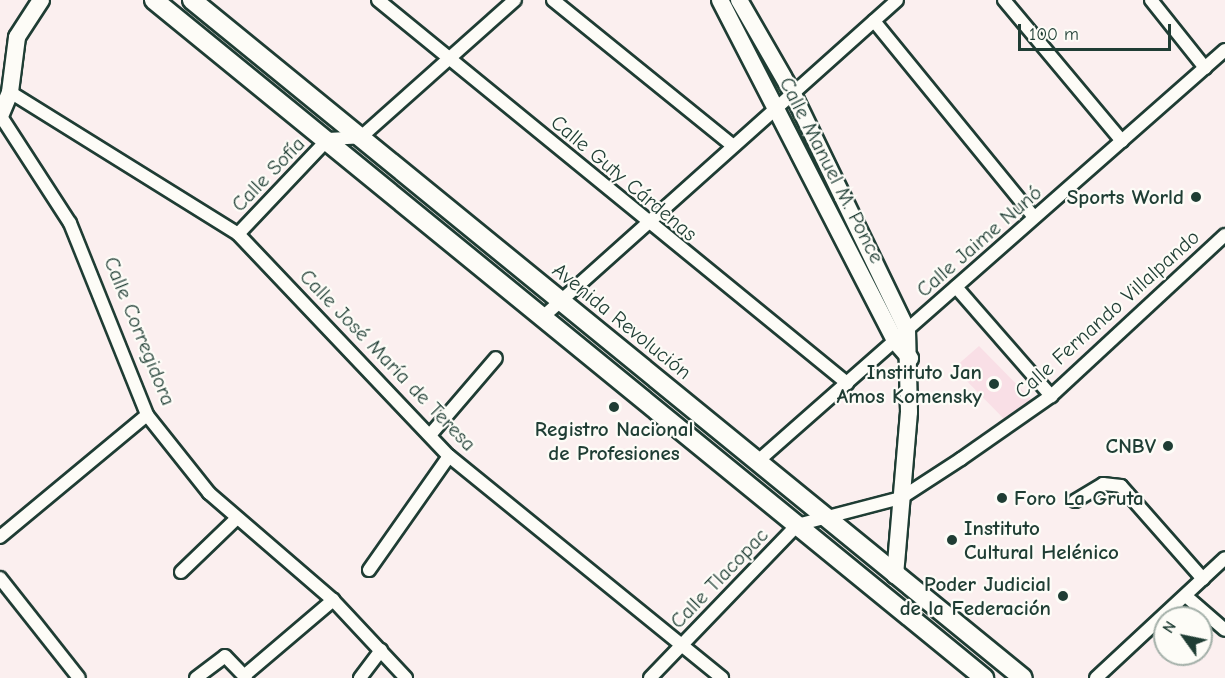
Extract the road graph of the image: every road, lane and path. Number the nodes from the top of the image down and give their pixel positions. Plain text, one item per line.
1 (41, 0) edge
2 (154, 0) edge
3 (192, 0) edge
4 (378, 0) edge
5 (515, 0) edge
6 (553, 0) edge
7 (720, 0) edge
8 (739, 0) edge
9 (897, 0) edge
10 (1004, 0) edge
11 (1151, 0) edge
12 (874, 21) junction
13 (1225, 50) edge
14 (449, 58) junction
15 (1205, 68) junction
16 (3, 87) edge
17 (792, 92) junction
18 (775, 108) junction
19 (0, 115) edge
20 (361, 137) junction
21 (328, 139) junction
22 (1122, 141) junction
23 (732, 145) junction
24 (1034, 218) junction
25 (646, 222) junction
26 (238, 234) junction
27 (1225, 235) edge
28 (956, 287) junction
29 (561, 300) junction
30 (546, 315) junction
31 (901, 335) junction
32 (496, 358) dead end
33 (847, 383) junction
34 (1051, 396) junction
35 (147, 415) junction
36 (430, 435) junction
37 (450, 456) junction
38 (758, 461) junction
39 (901, 498) junction
40 (1075, 501) dead end
41 (824, 517) junction
42 (236, 519) junction
43 (797, 525) junction
44 (0, 537) edge
45 (1225, 558) edge
46 (369, 570) dead end
47 (181, 572) dead end
48 (895, 575) junction
49 (0, 578) edge
50 (1203, 579) junction
51 (1187, 597) junction
52 (333, 600) junction
53 (960, 627) junction
54 (1225, 630) edge
55 (682, 645) junction
56 (945, 645) junction
57 (381, 650) junction
58 (246, 677) edge
59 (79, 678) edge
60 (196, 678) edge
61 (360, 678) edge
62 (406, 678) edge
63 (650, 678) edge
64 (722, 678) edge
65 (984, 678) edge
66 (1023, 678) edge
67 (1096, 678) edge

1 - 16 street, Calle Corregidora
2 - 21 main road, Avenida Revolución
3 - 20 main road, Avenida Revolución
4 - 14 street, Calle Guty Cárdenas
5 - 14 street
6 - 23 street
7 - 18 street, Calle Manuel M. Ponce
8 - 17 street, Calle Manuel M. Ponce
9 - 12 street
10 - 22 street
11 - 15 street
12 - 17 street
12 - 24 street
13 - 15 street, Calle Jaime Nunó
14 - 20 street
14 - 25 street, Calle Guty Cárdenas
15 - 22 street, Calle Jaime Nunó
16 - 19 street, Calle Corregidora
16 - 26 street, Calle José María de Teresa
17 - 18 street
17 - 31 street, Calle Manuel M. Ponce
18 - 23 street
18 - 31 street, Calle Manuel M. Ponce
19 - 35 street, Calle Corregidora
20 - 21 street, Calle Sofía
20 - 29 main road, Avenida Revolución
21 - 26 street, Calle Sofía
21 - 30 main road, Avenida Revolución
22 - 24 street, Calle Jaime Nunó
23 - 25 street
24 - 28 street, Calle Jaime Nunó
25 - 29 street
25 - 33 street, Calle Guty Cárdenas
26 - 36 street, Calle José María de Teresa
27 - 34 street, Calle Fernando Villalpando
28 - 31 street, Calle Jaime Nunó
28 - 34 street
29 - 30 street
29 - 38 main road, Avenida Revolución
30 - 43 main road, Avenida Revolución
31 - 33 street, Calle Jaime Nunó
31 - 39 street, Calle Manuel M. Ponce
32 - 36 street
33 - 38 street, Calle Jaime Nunó
34 - 39 street, Calle Fernando Villalpando
35 - 42 street, Calle Corregidora
35 - 44 street
36 - 37 street, Calle José María de Teresa
37 - 46 street
37 - 55 street, Calle José María de Teresa
38 - 41 main road, Avenida Revolución
39 - 41 street, Calle Fernando Villalpando
39 - 48 street, Calle Manuel M. Ponce
40 - 50 street
41 - 43 street, Calle Tlacopac
41 - 48 main road, Avenida Revolución
42 - 47 street
42 - 52 street, Calle Corregidora
43 - 55 street, Calle Tlacopac
43 - 56 main road, Avenida Revolución
45 - 50 street
48 - 53 main road, Avenida Revolución
49 - 59 street
50 - 51 street
51 - 54 street
51 - 67 street
52 - 57 street, Calle Corregidora
52 - 58 street
53 - 56 main road
53 - 66 main road, Avenida Revolución
55 - 63 street, Calle Tlacopac
55 - 64 street, Calle José María de Teresa
56 - 65 main road, Avenida Revolución
57 - 61 street
57 - 62 street, Calle Corregidora
58 - 60 street

